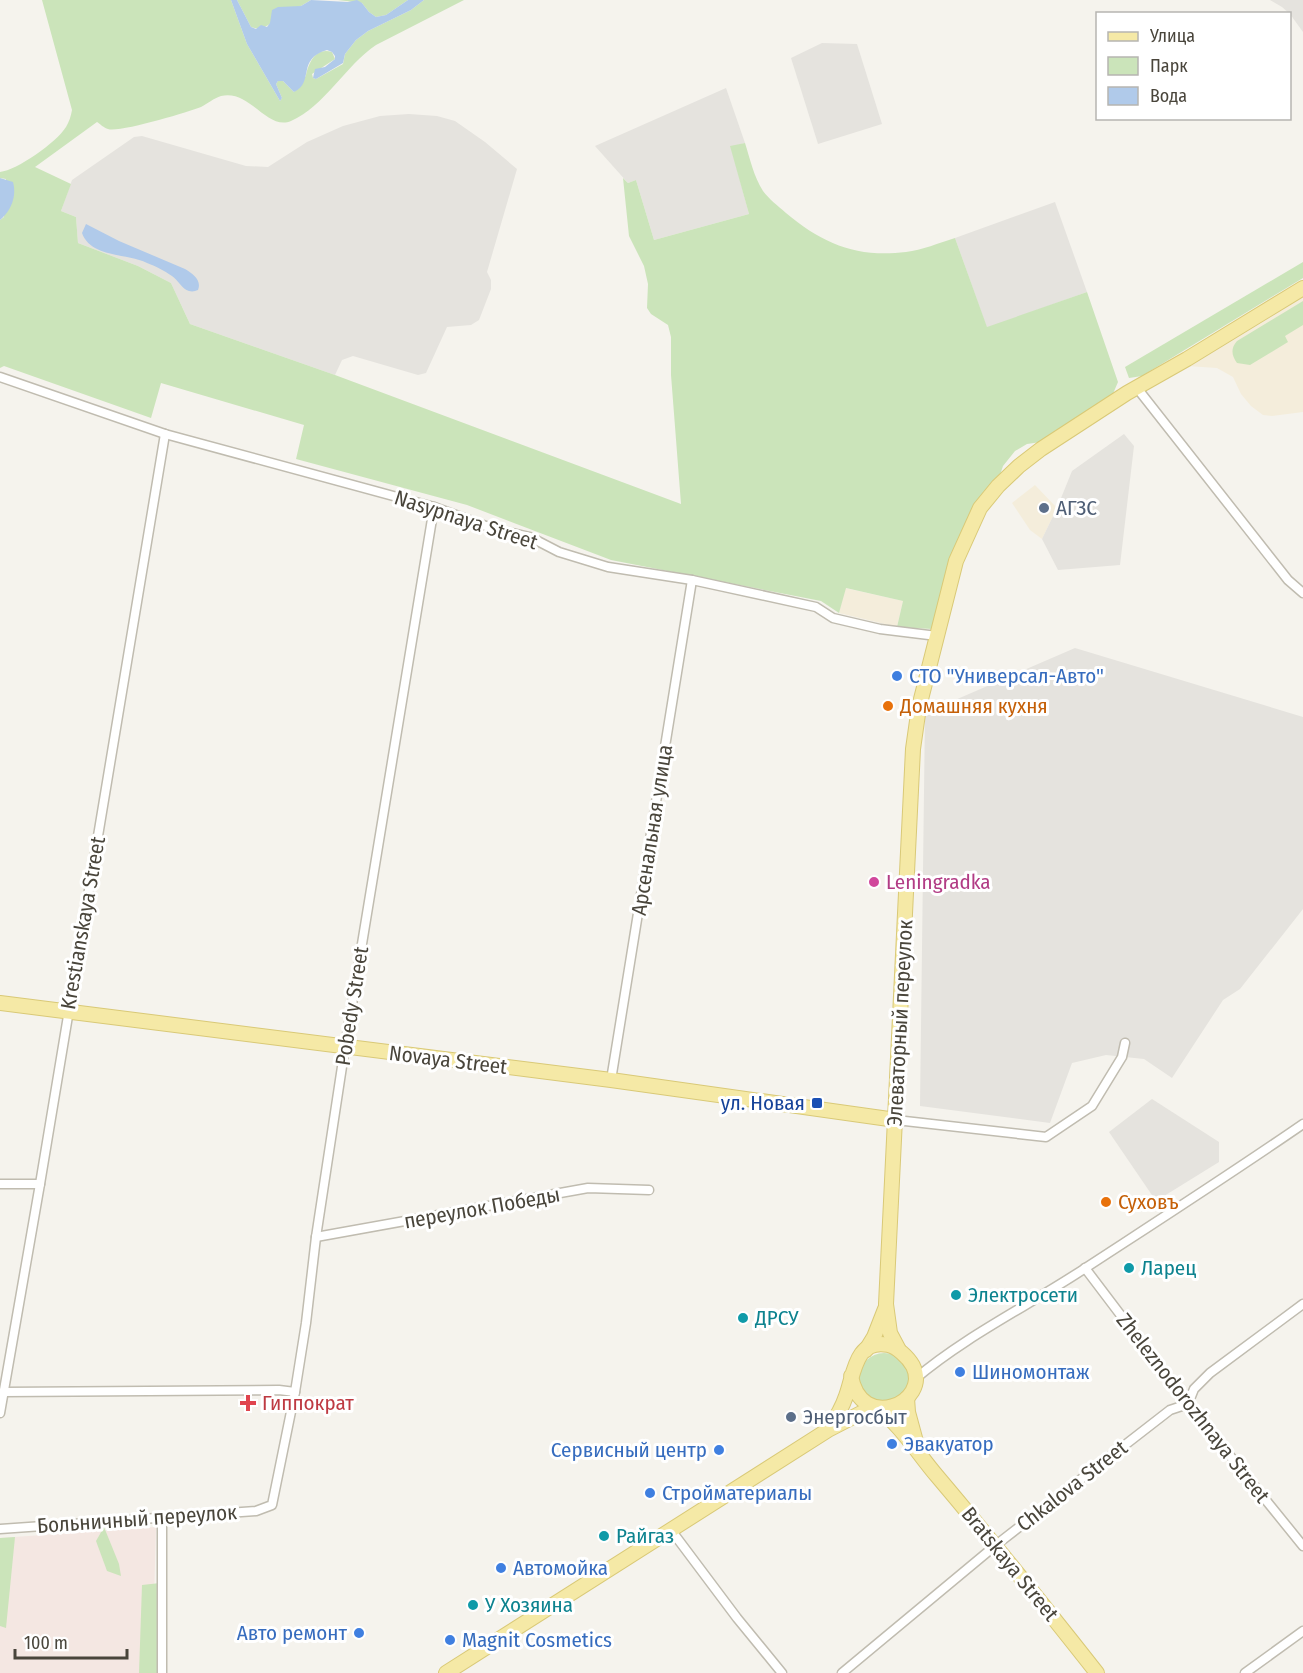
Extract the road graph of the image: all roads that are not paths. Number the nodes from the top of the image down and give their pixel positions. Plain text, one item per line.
1 (1303, 288) edge
2 (0, 378) edge
3 (1137, 388) junction
4 (165, 434) junction
5 (434, 507) junction
6 (692, 580) junction
7 (1303, 593) edge
8 (937, 636) junction
9 (0, 1003) edge
10 (68, 1011) junction
11 (1125, 1044) dead end
12 (345, 1047) junction
13 (611, 1080) junction
14 (896, 1120) junction
15 (1303, 1124) edge
16 (0, 1184) edge
17 (40, 1184) junction
18 (649, 1190) dead end
19 (316, 1237) junction
20 (1085, 1268) junction
21 (1303, 1304) edge
22 (886, 1305) junction
23 (866, 1350) junction
24 (899, 1350) junction
25 (935, 1362) junction
26 (914, 1372) junction
27 (851, 1376) junction
28 (3, 1392) junction
29 (295, 1392) junction
30 (907, 1398) junction
31 (1188, 1404) junction
32 (877, 1408) junction
33 (0, 1413) edge
34 (828, 1430) junction
35 (920, 1456) junction
36 (272, 1505) joint
37 (162, 1518) junction
38 (0, 1529) edge
39 (671, 1530) junction
40 (996, 1545) junction
41 (1303, 1546) edge
42 (1303, 1631) edge
43 (162, 1673) edge
44 (446, 1673) edge
45 (782, 1673) edge
46 (842, 1673) edge
47 (1097, 1673) edge
48 (1245, 1673) edge

1 - 3 main road, Элеваторный переулок
2 - 4 street, Nasypnaya Street
3 - 7 street
3 - 8 main road, Элеваторный переулок
4 - 5 street, Nasypnaya Street
4 - 10 street, Krestianskaya Street
5 - 6 street, Nasypnaya Street
5 - 12 street, Pobedy Street
6 - 8 street, Nasypnaya Street
6 - 13 street, Арсенальная улица
8 - 14 main road, Элеваторный переулок
9 - 10 main road, Novaya Street
10 - 12 main road, Novaya Street
10 - 17 street, Krestianskaya Street
11 - 14 street
12 - 13 main road, Novaya Street
12 - 19 street, Pobedy Street
13 - 14 main road, Novaya Street
14 - 22 main road, Элеваторный переулок
15 - 20 street
16 - 17 street
17 - 28 street, Krestianskaya Street
18 - 19 street, переулок Победы
19 - 29 street, Pobedy Street
20 - 25 street
20 - 31 street, Zheleznodorozhnaya Street
21 - 31 street
22 - 23 main road, Элеваторный переулок
22 - 24 main road, Элеваторный переулок
23 - 24 main road
23 - 27 main road
24 - 26 main road
25 - 26 street
25 - 26 street
26 - 30 main road
27 - 32 main road
27 - 34 main road
28 - 29 street
28 - 33 street, Krestianskaya Street
29 - 36 street, Pobedy Street
30 - 32 main road
30 - 35 main road, Bratskaya Street
31 - 40 street, Chkalova Street
31 - 41 street, Zheleznodorozhnaya Street
32 - 34 main road
32 - 35 main road, Bratskaya Street
34 - 39 main road
35 - 40 main road, Bratskaya Street
36 - 37 street, Больничный переулок
37 - 38 street, Больничный переулок
37 - 43 street
39 - 44 main road
39 - 45 street
40 - 46 street, Chkalova Street
40 - 47 main road, Bratskaya Street
42 - 48 street

